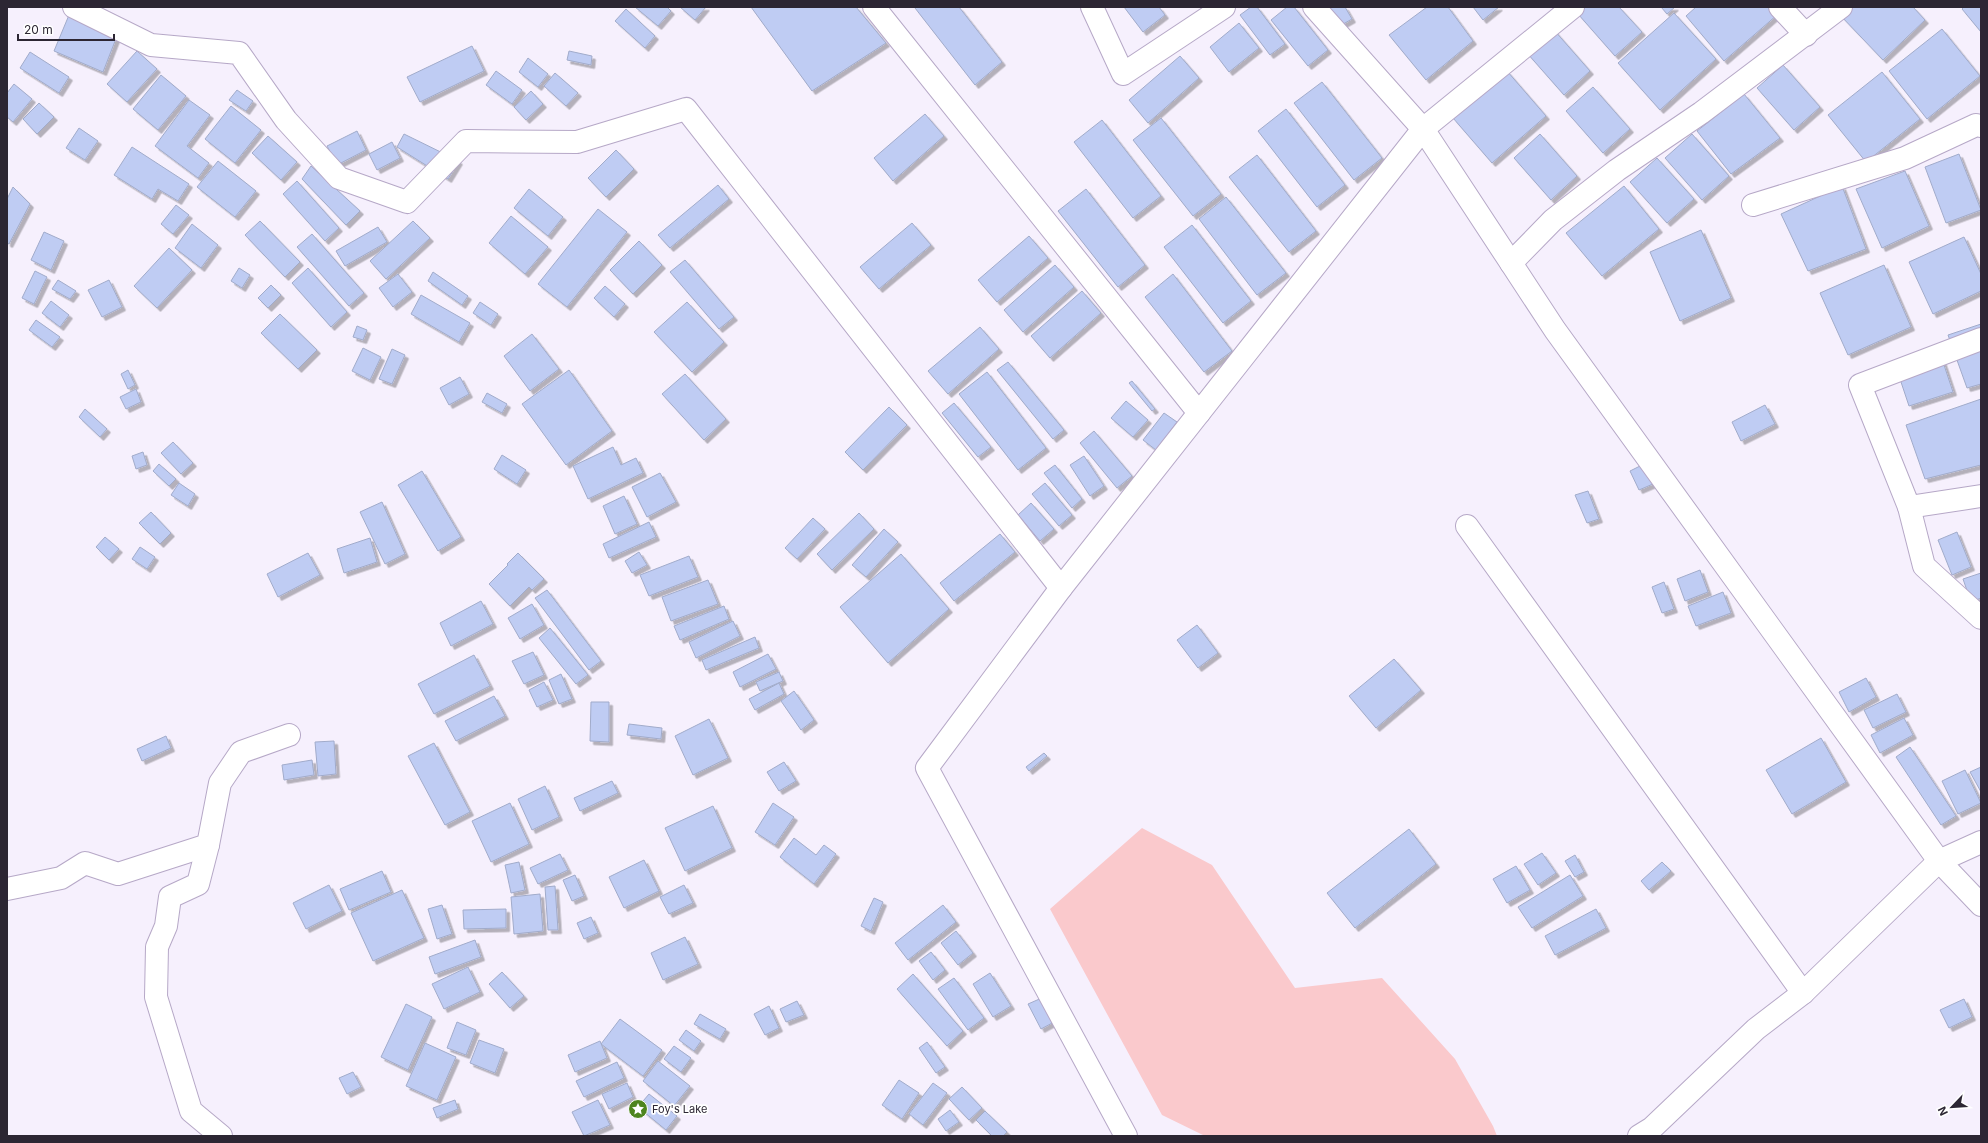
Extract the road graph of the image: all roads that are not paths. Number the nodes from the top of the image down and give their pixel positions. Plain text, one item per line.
1 (74, 7) edge
2 (874, 7) edge
3 (1092, 7) edge
4 (1224, 7) edge
5 (1314, 7) edge
6 (1573, 7) edge
7 (1780, 7) edge
8 (1841, 7) edge
9 (1806, 35) junction
10 (1980, 120) edge
11 (1423, 129) junction
12 (1752, 205) dead end
13 (1511, 263) junction
14 (1981, 339) edge
15 (1199, 413) junction
16 (1981, 496) edge
17 (1909, 507) junction
18 (1467, 526) dead end
19 (1061, 588) junction
20 (1981, 618) edge
21 (289, 735) dead end
22 (1981, 842) edge
23 (208, 845) junction
24 (1939, 861) junction
25 (7, 889) edge
26 (1981, 905) edge
27 (1803, 993) junction
28 (221, 1136) edge
29 (1126, 1136) edge
30 (1639, 1136) edge

1 - 19 street
2 - 15 street
3 - 4 street
5 - 11 street
6 - 11 street
7 - 9 street
8 - 9 street
9 - 13 street
10 - 12 street
11 - 13 street
11 - 15 street
13 - 24 street
14 - 17 street
15 - 19 street
16 - 17 street
17 - 20 street
18 - 27 street
19 - 29 street
21 - 23 street
22 - 24 street
23 - 25 street
23 - 28 street
24 - 26 street
24 - 27 street
27 - 30 street

